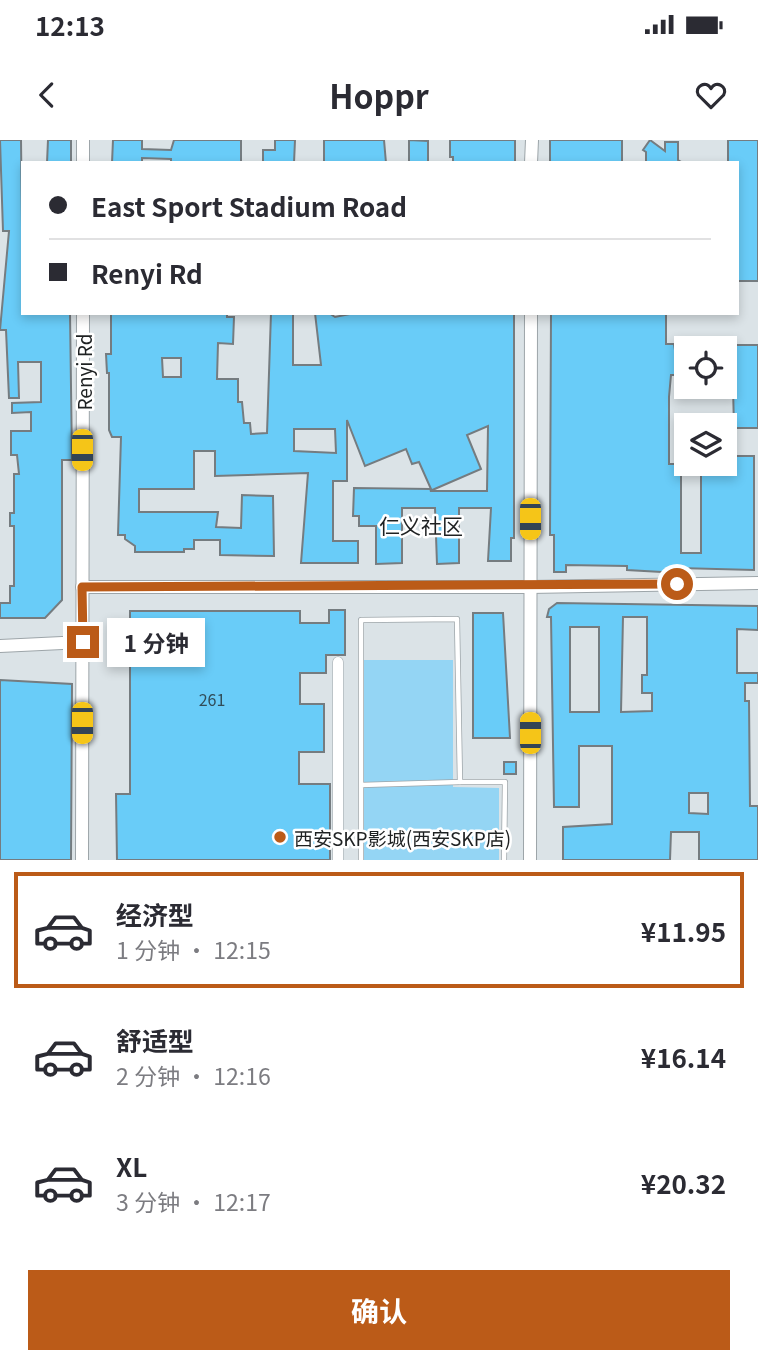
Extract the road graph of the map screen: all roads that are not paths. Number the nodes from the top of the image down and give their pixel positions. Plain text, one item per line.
1 (83, 140) edge
2 (532, 140) edge
3 (83, 161) edge
4 (531, 161) edge
5 (83, 315) edge
6 (531, 315) edge
7 (758, 583) edge
8 (82, 587) junction
9 (530, 587) junction
10 (83, 642) junction
11 (0, 646) edge
12 (338, 662) dead end
13 (460, 782) junction
14 (360, 785) junction
15 (82, 860) edge
16 (338, 860) edge
17 (361, 860) edge
18 (504, 860) edge
19 (530, 860) edge

1 - 3 street
2 - 4 street
5 - 8 street, Renyi Rd
6 - 9 street
7 - 9 street
8 - 9 street
8 - 10 street, Renyi Rd
9 - 19 street
10 - 11 street
10 - 15 street, Renyi Rd
12 - 16 street
13 - 14 lane
13 - 14 lane
13 - 18 lane
14 - 17 lane

